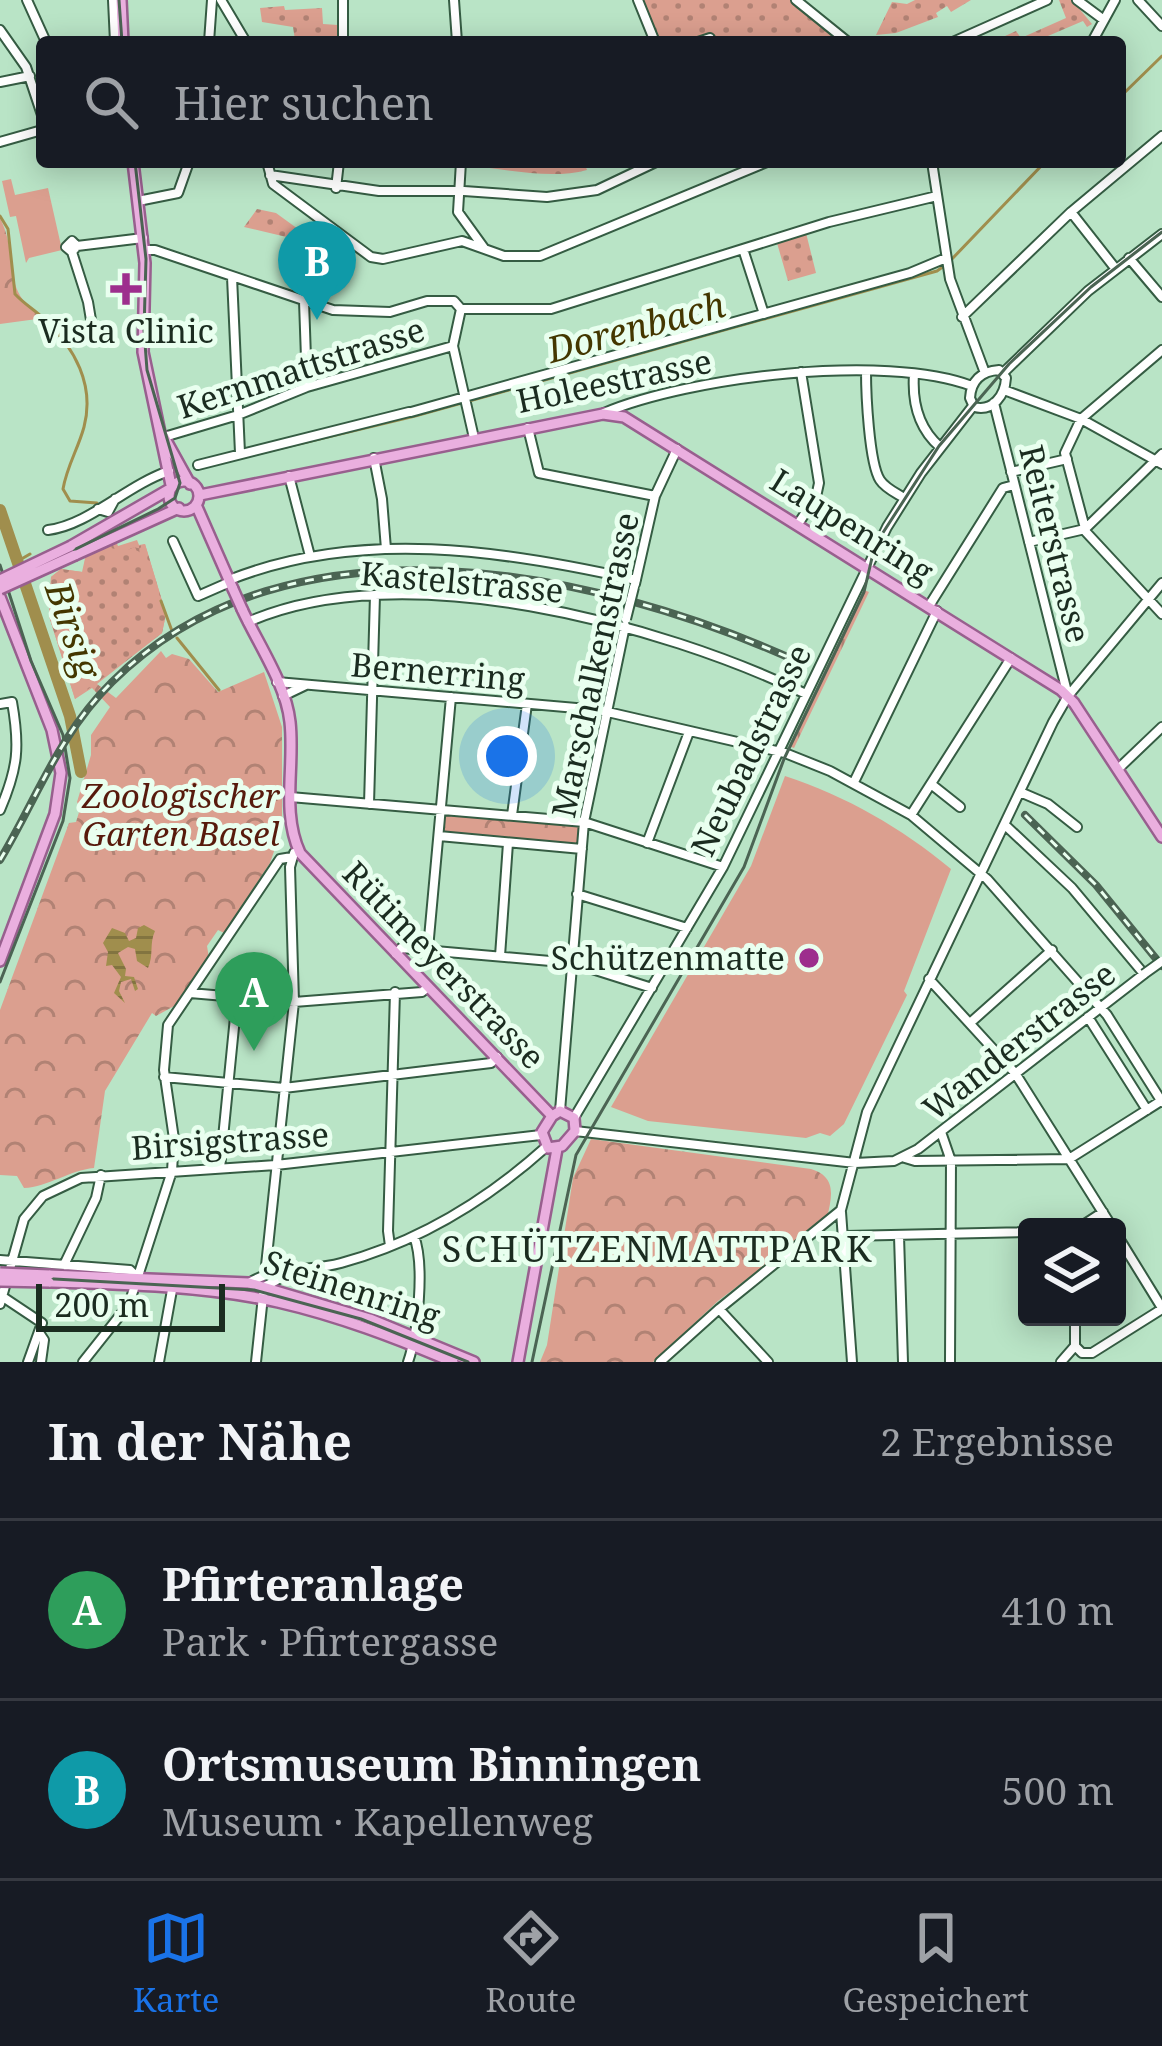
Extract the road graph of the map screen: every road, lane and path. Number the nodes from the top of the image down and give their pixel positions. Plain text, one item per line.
1 (27, 0) edge
2 (117, 0) edge
3 (212, 0) edge
4 (221, 0) edge
5 (343, 0) edge
6 (454, 0) edge
7 (638, 0) edge
8 (796, 0) edge
9 (1047, 0) edge
10 (1077, 0) edge
11 (1138, 0) edge
12 (1116, 1) edge
13 (1104, 20) junction
14 (1162, 26) edge
15 (1, 32) edge
16 (43, 36) edge
17 (119, 36) edge
18 (209, 36) edge
19 (242, 36) edge
20 (344, 36) edge
21 (457, 36) edge
22 (653, 36) edge
23 (841, 36) edge
24 (966, 36) edge
25 (1096, 36) edge
26 (30, 76) junction
27 (0, 82) edge
28 (36, 96) edge
29 (36, 132) edge
30 (1162, 136) edge
31 (0, 142) edge
32 (1126, 166) edge
33 (134, 168) edge
34 (188, 168) edge
35 (267, 168) edge
36 (338, 168) edge
37 (460, 168) edge
38 (644, 168) edge
39 (753, 168) edge
40 (933, 168) edge
41 (1124, 168) edge
42 (268, 175) junction
43 (336, 188) junction
44 (458, 191) junction
45 (937, 196) junction
46 (138, 201) junction
47 (1071, 212) junction
48 (1162, 234) edge
49 (144, 244) junction
50 (484, 248) junction
51 (742, 249) junction
52 (1129, 258) junction
53 (947, 264) junction
54 (1115, 268) junction
55 (232, 277) junction
56 (1162, 297) edge
57 (304, 301) junction
58 (461, 309) junction
59 (764, 314) junction
60 (962, 317) junction
61 (92, 332) dead end
62 (453, 346) junction
63 (1162, 350) edge
64 (866, 371) junction
65 (801, 372) junction
66 (1004, 372) junction
67 (985, 373) junction
68 (914, 374) junction
69 (972, 386) junction
70 (307, 387) junction
71 (1004, 390) junction
72 (467, 401) junction
73 (994, 404) junction
74 (973, 406) junction
75 (603, 414) junction
76 (238, 415) junction
77 (1081, 419) junction
78 (528, 428) junction
79 (164, 436) junction
80 (475, 438) junction
81 (940, 447) junction
82 (677, 449) junction
83 (240, 453) junction
84 (374, 458) junction
85 (1067, 459) junction
86 (1160, 459) edge
87 (198, 465) dead end
88 (169, 471) junction
89 (1011, 472) junction
90 (289, 475) junction
91 (190, 484) junction
92 (1014, 485) junction
93 (170, 487) junction
94 (200, 495) junction
95 (655, 496) junction
96 (904, 499) junction
97 (179, 508) junction
98 (196, 508) junction
99 (798, 524) junction
100 (1084, 529) junction
101 (48, 530) dead end
102 (173, 541) dead end
103 (1029, 542) junction
104 (386, 549) junction
105 (73, 550) junction
106 (310, 556) junction
107 (866, 567) junction
108 (0, 580) edge
109 (1162, 583) edge
110 (231, 584) junction
111 (635, 584) junction
112 (0, 593) edge
113 (375, 595) junction
114 (1148, 599) junction
115 (933, 609) junction
116 (1162, 614) edge
117 (248, 622) junction
118 (625, 623) junction
119 (1011, 658) junction
120 (277, 682) junction
121 (306, 685) junction
122 (371, 690) junction
123 (806, 694) junction
124 (283, 696) junction
125 (1068, 696) junction
126 (451, 698) junction
127 (0, 704) edge
128 (527, 704) junction
129 (604, 711) junction
130 (1161, 730) edge
131 (689, 732) junction
132 (778, 751) junction
133 (1118, 770) junction
134 (854, 782) junction
135 (931, 784) junction
136 (1020, 792) junction
137 (290, 797) junction
138 (369, 804) junction
139 (960, 807) dead end
140 (0, 810) edge
141 (440, 810) junction
142 (512, 815) junction
143 (911, 815) junction
144 (584, 822) junction
145 (1005, 825) junction
146 (1077, 827) dead end
147 (439, 836) junction
148 (1162, 838) edge
149 (508, 843) junction
150 (647, 843) junction
151 (582, 848) junction
152 (295, 853) junction
153 (722, 866) junction
154 (981, 874) junction
155 (578, 894) junction
156 (687, 928) junction
157 (428, 949) junction
158 (1052, 950) junction
159 (396, 954) junction
160 (500, 956) junction
161 (0, 961) edge
162 (1162, 961) edge
163 (573, 962) junction
164 (1144, 974) junction
165 (929, 979) junction
166 (428, 988) junction
167 (652, 988) junction
168 (395, 992) junction
169 (190, 993) junction
170 (237, 997) junction
171 (294, 1002) junction
172 (1100, 1008) junction
173 (1088, 1018) junction
174 (970, 1023) junction
175 (497, 1057) junction
176 (1016, 1073) junction
177 (392, 1075) junction
178 (164, 1077) junction
179 (228, 1083) junction
180 (284, 1088) junction
181 (1161, 1102) edge
182 (1147, 1110) junction
183 (556, 1114) junction
184 (574, 1118) junction
185 (575, 1131) junction
186 (941, 1132) junction
187 (541, 1135) junction
188 (552, 1148) junction
189 (390, 1151) junction
190 (905, 1158) junction
191 (1069, 1160) junction
192 (951, 1161) junction
193 (855, 1163) junction
194 (276, 1165) junction
195 (220, 1168) junction
196 (172, 1171) junction
197 (101, 1175) junction
198 (841, 1210) junction
199 (1102, 1212) junction
200 (1093, 1218) edge
201 (1106, 1218) edge
202 (1018, 1232) edge
203 (951, 1233) junction
204 (414, 1236) junction
205 (899, 1236) junction
206 (845, 1237) junction
207 (390, 1246) junction
208 (1126, 1250) edge
209 (5, 1260) edge
210 (64, 1265) junction
211 (0, 1277) edge
212 (135, 1281) junction
213 (265, 1281) junction
214 (172, 1290) junction
215 (1, 1300) edge
216 (262, 1300) junction
217 (718, 1309) junction
218 (1162, 1309) edge
219 (1075, 1326) edge
220 (39, 1333) junction
221 (413, 1340) junction
222 (1076, 1346) junction
223 (28, 1362) edge
224 (41, 1362) edge
225 (83, 1362) edge
226 (159, 1362) edge
227 (256, 1362) edge
228 (408, 1362) edge
229 (453, 1362) edge
230 (474, 1362) edge
231 (518, 1362) edge
232 (660, 1362) edge
233 (768, 1362) edge
234 (852, 1362) edge
235 (903, 1362) edge
236 (950, 1362) edge
237 (1061, 1362) edge

1 - 16 street
2 - 17 main road
3 - 18 street
4 - 19 street
5 - 20 street
6 - 21 street
7 - 22 street
8 - 23 street
9 - 24 street
10 - 13 street
11 - 14 street
12 - 13 street
13 - 25 street
15 - 26 street
26 - 27 street
26 - 28 street
29 - 31 street
30 - 32 street
33 - 46 main road
34 - 46 street
35 - 42 street
36 - 43 street
37 - 44 street
38 - 44 street
39 - 50 street
40 - 45 street
41 - 47 street
42 - 43 street
42 - 50 street
43 - 44 street
44 - 50 street
45 - 51 street
45 - 53 street
46 - 49 main road
47 - 54 street
47 - 60 street
48 - 52 street
49 - 55 street
49 - 61 street
49 - 79 main road
51 - 58 street
51 - 59 street
52 - 54 street
52 - 56 street
53 - 59 street
53 - 60 street
54 - 66 street
55 - 57 street
55 - 76 street
57 - 58 street
57 - 70 street
58 - 62 street
59 - 72 street
60 - 67 street
62 - 70 street, Kernmattstrasse
62 - 72 street
63 - 77 street
64 - 65 street, Holeestrasse
64 - 68 street, Holeestrasse
64 - 96 street
65 - 75 street, Holeestrasse
65 - 99 street
66 - 67 street
66 - 71 street
67 - 69 street
68 - 69 street, Holeestrasse
68 - 81 street
69 - 74 street
70 - 76 street, Kernmattstrasse
71 - 73 street
71 - 77 street
72 - 80 street
72 - 83 street
73 - 74 street
73 - 89 street, Reiterstrasse
74 - 81 street, Neubadstrasse
75 - 78 main road, Holeestrasse
75 - 82 main road, Laupenring
76 - 79 street, Kernmattstrasse
76 - 83 street
77 - 85 street
77 - 86 street
78 - 80 main road, Holeestrasse
78 - 95 street
79 - 88 main road
79 - 91 main road
80 - 84 main road, Holeestrasse
81 - 96 street, Neubadstrasse
82 - 95 street, Marschalkenstrasse
82 - 99 main road, Laupenring
83 - 87 street
84 - 90 main road, Holeestrasse
84 - 104 street
85 - 89 street
85 - 100 street
86 - 100 street
88 - 93 main road
88 - 101 street
89 - 92 street, Reiterstrasse
90 - 94 main road, Holeestrasse
90 - 106 street
91 - 93 main road
91 - 94 main road
92 - 103 street, Reiterstrasse
92 - 115 street
93 - 97 main road
93 - 105 main road
94 - 98 main road
95 - 111 street, Marschalkenstrasse
96 - 107 street, Neubadstrasse
97 - 98 main road
97 - 105 main road
98 - 110 main road
99 - 107 main road, Laupenring
100 - 103 street
100 - 114 street
102 - 110 street
103 - 125 street, Reiterstrasse
104 - 106 street
104 - 111 street
105 - 108 main road, bridge
105 - 112 main road, bridge
106 - 110 street
107 - 115 main road, Laupenring
107 - 123 street, Neubadstrasse
109 - 114 street
110 - 117 main road, bridge
111 - 118 street, Marschalkenstrasse, bridge
112 - 161 main road
113 - 117 street, Kastelstrasse
113 - 118 street, Kastelstrasse
113 - 122 street
114 - 116 street
114 - 125 street
115 - 119 main road, Laupenring
115 - 134 street
117 - 120 main road
118 - 123 street, Kastelstrasse
118 - 129 street, Marschalkenstrasse
119 - 125 main road, Laupenring
119 - 135 street
120 - 121 street, Bernerring
120 - 124 main road
121 - 122 street, Bernerring
121 - 124 street, Bernerring
122 - 126 street, Bernerring
122 - 138 street
123 - 132 street, Neubadstrasse
124 - 137 main road
125 - 133 main road
125 - 136 street
126 - 128 street, Bernerring
126 - 141 street
127 - 140 street
128 - 129 street, Bernerring
128 - 142 street
129 - 131 street, Bernerring
129 - 144 street, Marschalkenstrasse
130 - 133 street
131 - 132 street, Bernerring
131 - 150 street
132 - 134 street, Bernerring
132 - 153 street, Neubadstrasse
133 - 148 main road
134 - 143 street, Bernerring
135 - 139 street
135 - 143 street
136 - 145 street
136 - 146 street
137 - 138 street
137 - 152 main road
138 - 141 street
141 - 142 street
141 - 147 street
142 - 144 street
143 - 154 street, Bernerring
144 - 150 street
144 - 151 street, Marschalkenstrasse
145 - 154 street
145 - 164 street
147 - 149 street
147 - 157 street
149 - 151 street
149 - 160 street
150 - 153 street
151 - 155 street, Marschalkenstrasse
152 - 159 main road, Rütimeyerstrasse
152 - 169 street
152 - 171 street
153 - 156 street, Neubadstrasse
154 - 158 street, Bernerring
154 - 165 street
155 - 156 street
155 - 163 street, Marschalkenstrasse
156 - 167 street, Neubadstrasse
157 - 159 street
157 - 160 street
158 - 172 street, Bernerring
158 - 174 street
159 - 166 main road, Rütimeyerstrasse
160 - 163 street
162 - 164 street, Wanderstrasse, bridge
163 - 167 street
163 - 183 street, Marschalkenstrasse
164 - 172 street, Wanderstrasse
165 - 174 street
165 - 193 street
166 - 168 street
166 - 175 main road, Rütimeyerstrasse
167 - 184 street, Neubadstrasse
168 - 171 street
168 - 177 street
169 - 170 street
169 - 178 street
170 - 171 street
170 - 179 street
171 - 180 street
172 - 173 street, Wanderstrasse
172 - 181 street, Bernerring
173 - 176 street, Wanderstrasse
173 - 182 street
174 - 176 street
175 - 177 street
175 - 183 main road, Rütimeyerstrasse
176 - 186 street, Wanderstrasse
176 - 191 street
177 - 180 street
177 - 189 street
178 - 179 street
178 - 196 street
179 - 180 street
179 - 195 street
180 - 194 street
181 - 182 street
182 - 191 street
183 - 184 main road
183 - 187 main road
184 - 185 main road
185 - 188 main road
185 - 193 street
186 - 190 street, Wanderstrasse
186 - 192 street
187 - 188 main road
187 - 189 street, Birsigstrasse
188 - 204 street
188 - 231 main road
189 - 194 street, Birsigstrasse
189 - 207 street
190 - 192 street
190 - 193 street
191 - 192 street
191 - 199 street
192 - 203 street
193 - 198 street
194 - 195 street, Birsigstrasse
194 - 213 street
195 - 196 street, Birsigstrasse
196 - 197 street, Birsigstrasse
196 - 212 street
197 - 209 street, Birsigstrasse
197 - 210 street
198 - 206 street
198 - 217 street
199 - 200 street
199 - 201 street
202 - 203 street
203 - 205 street
203 - 236 street
204 - 207 street
204 - 221 street
205 - 206 street
205 - 235 street
206 - 234 street
207 - 213 street
208 - 218 street
209 - 210 street
209 - 215 street, Birsigstrasse
210 - 212 street
211 - 212 main road, bridge
212 - 213 main road, Steinenring
212 - 214 main road, Steinenring
212 - 225 street
213 - 216 street
213 - 221 main road, Steinenring
214 - 216 main road, Steinenring
214 - 226 street
215 - 220 street
216 - 221 main road, Steinenring
216 - 227 street
217 - 232 street
217 - 233 street
218 - 222 street
219 - 222 street
220 - 223 street
220 - 224 street
221 - 228 street
221 - 229 main road, Steinenring
221 - 230 main road, Steinenring
222 - 237 street

